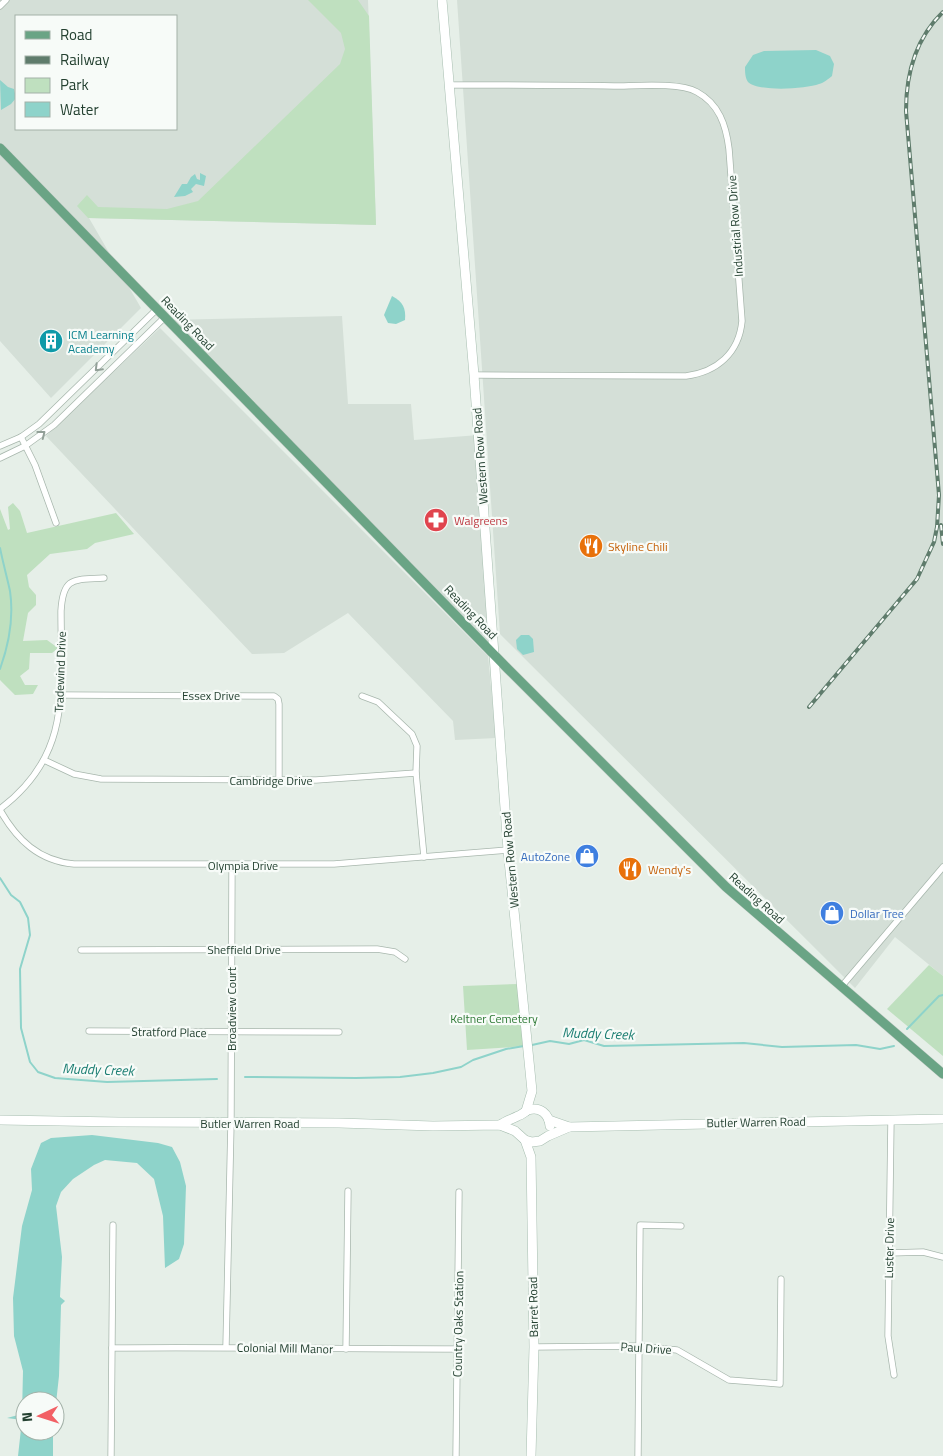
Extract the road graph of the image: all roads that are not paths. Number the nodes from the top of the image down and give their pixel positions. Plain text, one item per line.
1 (6, 0) edge
2 (442, 0) edge
3 (0, 6) edge
4 (450, 85) junction
5 (0, 148) edge
6 (157, 309) junction
7 (165, 317) junction
8 (474, 375) junction
9 (21, 437) junction
10 (0, 446) edge
11 (26, 446) junction
12 (0, 458) edge
13 (56, 523) dead end
14 (104, 578) dead end
15 (494, 653) junction
16 (61, 695) junction
17 (362, 696) dead end
18 (44, 760) junction
19 (416, 773) junction
20 (279, 780) junction
21 (0, 809) edge
22 (508, 850) junction
23 (424, 857) junction
24 (232, 865) junction
25 (943, 867) edge
26 (231, 949) junction
27 (81, 950) dead end
28 (405, 959) dead end
29 (841, 988) junction
30 (89, 1031) dead end
31 (339, 1032) dead end
32 (232, 1033) junction
33 (943, 1074) edge
34 (532, 1091) junction
35 (541, 1110) junction
36 (523, 1113) junction
37 (943, 1119) edge
38 (0, 1120) edge
39 (549, 1120) junction
40 (891, 1120) junction
41 (232, 1123) junction
42 (500, 1125) junction
43 (569, 1127) junction
44 (522, 1137) junction
45 (544, 1138) junction
46 (531, 1158) junction
47 (348, 1190) dead end
48 (459, 1192) dead end
49 (114, 1225) dead end
50 (681, 1226) dead end
51 (889, 1253) junction
52 (943, 1257) edge
53 (781, 1279) dead end
54 (226, 1346) junction
55 (534, 1346) junction
56 (638, 1346) junction
57 (112, 1348) junction
58 (346, 1349) junction
59 (457, 1349) junction
60 (894, 1375) dead end
61 (111, 1456) edge
62 (456, 1456) edge
63 (531, 1456) edge
64 (638, 1456) edge

1 - 3 street
2 - 4 street, Western Row Road
4 - 8 street, Western Row Road
4 - 8 street, Industrial Row Drive
5 - 6 main road, Reading Road
6 - 7 main road, Reading Road
6 -> 9 street
11 -> 7 street
7 - 15 main road, Reading Road
8 - 15 street, Western Row Road
9 - 10 street
9 - 11 street
11 - 12 street
11 - 13 street
14 - 16 street, Tradewind Drive
15 - 22 street, Western Row Road
15 - 29 main road, Reading Road
16 - 18 street, Tradewind Drive
16 - 20 street, Essex Drive
17 - 19 street
18 - 20 street, Cambridge Drive
18 - 21 street, Tradewind Drive
19 - 20 street, Cambridge Drive
19 - 23 street
21 - 24 street, Olympia Drive
22 - 23 street, Olympia Drive
22 - 34 street, Western Row Road
23 - 24 street, Olympia Drive
24 - 26 street, Broadview Court
25 - 29 street
26 - 27 street, Sheffield Drive
26 - 28 street, Sheffield Drive
26 - 32 street, Broadview Court
29 - 33 main road, Reading Road
30 - 32 street, Stratford Place
31 - 32 street, Stratford Place
32 - 41 street, Broadview Court
34 - 35 street, Western Row Road
34 - 36 street, Western Row Road
35 - 36 street, Butler Warren Road
35 - 39 street
36 - 42 street, Butler Warren Road
36 - 44 street
37 - 40 street, Butler Warren Road
38 - 41 street, Butler Warren Road
39 - 43 street, Butler Warren Road
39 - 45 street
40 - 43 street, Butler Warren Road
40 - 51 street, Luster Drive
41 - 42 street, Butler Warren Road
41 - 54 street, Broadview Court
42 - 44 street, Butler Warren Road
43 - 45 street, Butler Warren Road
44 - 45 street, Butler Warren Road
44 - 46 street, Barret Road
45 - 46 street, Barret Road
46 - 55 street, Barret Road
47 - 58 street
48 - 59 street, Country Oaks Station
49 - 57 street
50 - 56 street
51 - 52 street
51 - 60 street, Luster Drive
53 - 56 street, Paul Drive
54 - 57 street, Colonial Mill Manor
54 - 58 street, Colonial Mill Manor
55 - 56 street, Paul Drive
55 - 63 street, Barret Road
56 - 64 street
57 - 61 street
58 - 59 street, Colonial Mill Manor
59 - 62 street, Country Oaks Station

